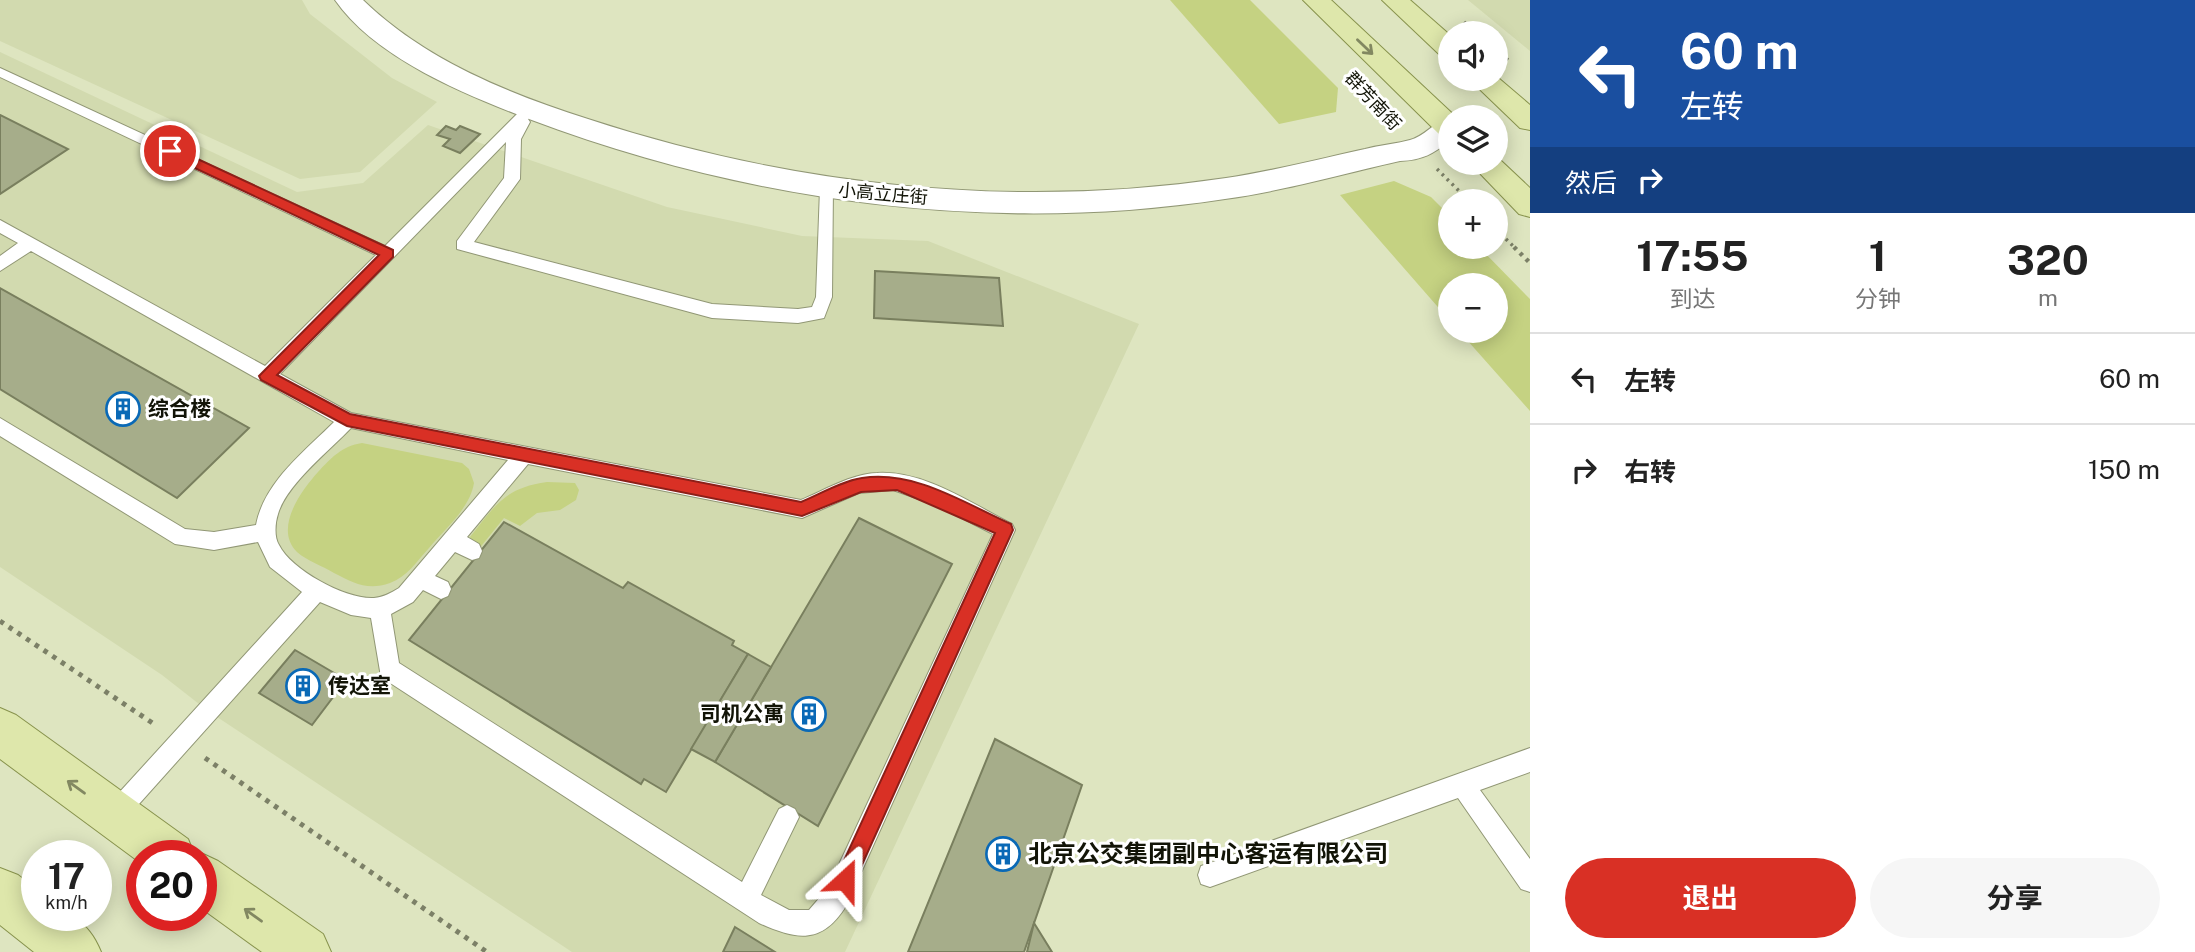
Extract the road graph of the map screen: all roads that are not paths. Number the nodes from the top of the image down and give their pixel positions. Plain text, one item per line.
1 (348, 0) edge
2 (1316, 0) edge
3 (1395, 0) edge
4 (1438, 38) edge
5 (0, 72) edge
6 (1496, 91) edge
7 (530, 108) junction
8 (1438, 117) edge
9 (1530, 121) edge
10 (1438, 137) edge
11 (1498, 175) edge
12 (828, 189) junction
13 (1530, 206) edge
14 (0, 226) edge
15 (30, 243) junction
16 (388, 254) junction
17 (0, 265) edge
18 (267, 376) junction
19 (347, 420) junction
20 (0, 426) edge
21 (524, 454) junction
22 (266, 532) junction
23 (453, 540) junction
24 (472, 551) dead end
25 (421, 579) junction
26 (441, 589) dead end
27 (317, 590) junction
28 (380, 608) junction
29 (0, 731) edge
30 (1530, 760) edge
31 (1462, 784) junction
32 (114, 815) junction
33 (787, 817) dead end
34 (149, 840) edge
35 (1210, 875) dead end
36 (1530, 880) edge
37 (217, 889) edge
38 (0, 893) edge
39 (746, 900) junction
40 (75, 952) edge
41 (305, 952) edge

1 - 7 street, 小高立庄街
2 -> 8 main road, 群芳南街
3 - 4 main road
5 - 16 lane
6 - 9 main road
7 - 12 street, 小高立庄街
7 - 12 lane
7 - 16 lane
10 - 12 street, 小高立庄街
11 - 13 main road
14 - 15 lane
15 - 17 lane
15 - 18 lane
16 - 18 lane
18 - 19 lane
19 - 21 lane
19 - 22 lane
20 - 22 lane
21 - 23 lane
21 - 39 lane
22 - 27 lane
23 - 24 lane
23 - 25 lane
25 - 26 lane
25 - 28 lane
27 - 28 lane
27 - 32 lane
28 - 39 lane
32 -> 29 main road
30 - 31 lane
31 - 35 lane
31 - 36 lane
32 - 34 main road
33 - 39 lane
41 -> 37 main road
38 - 40 main road

